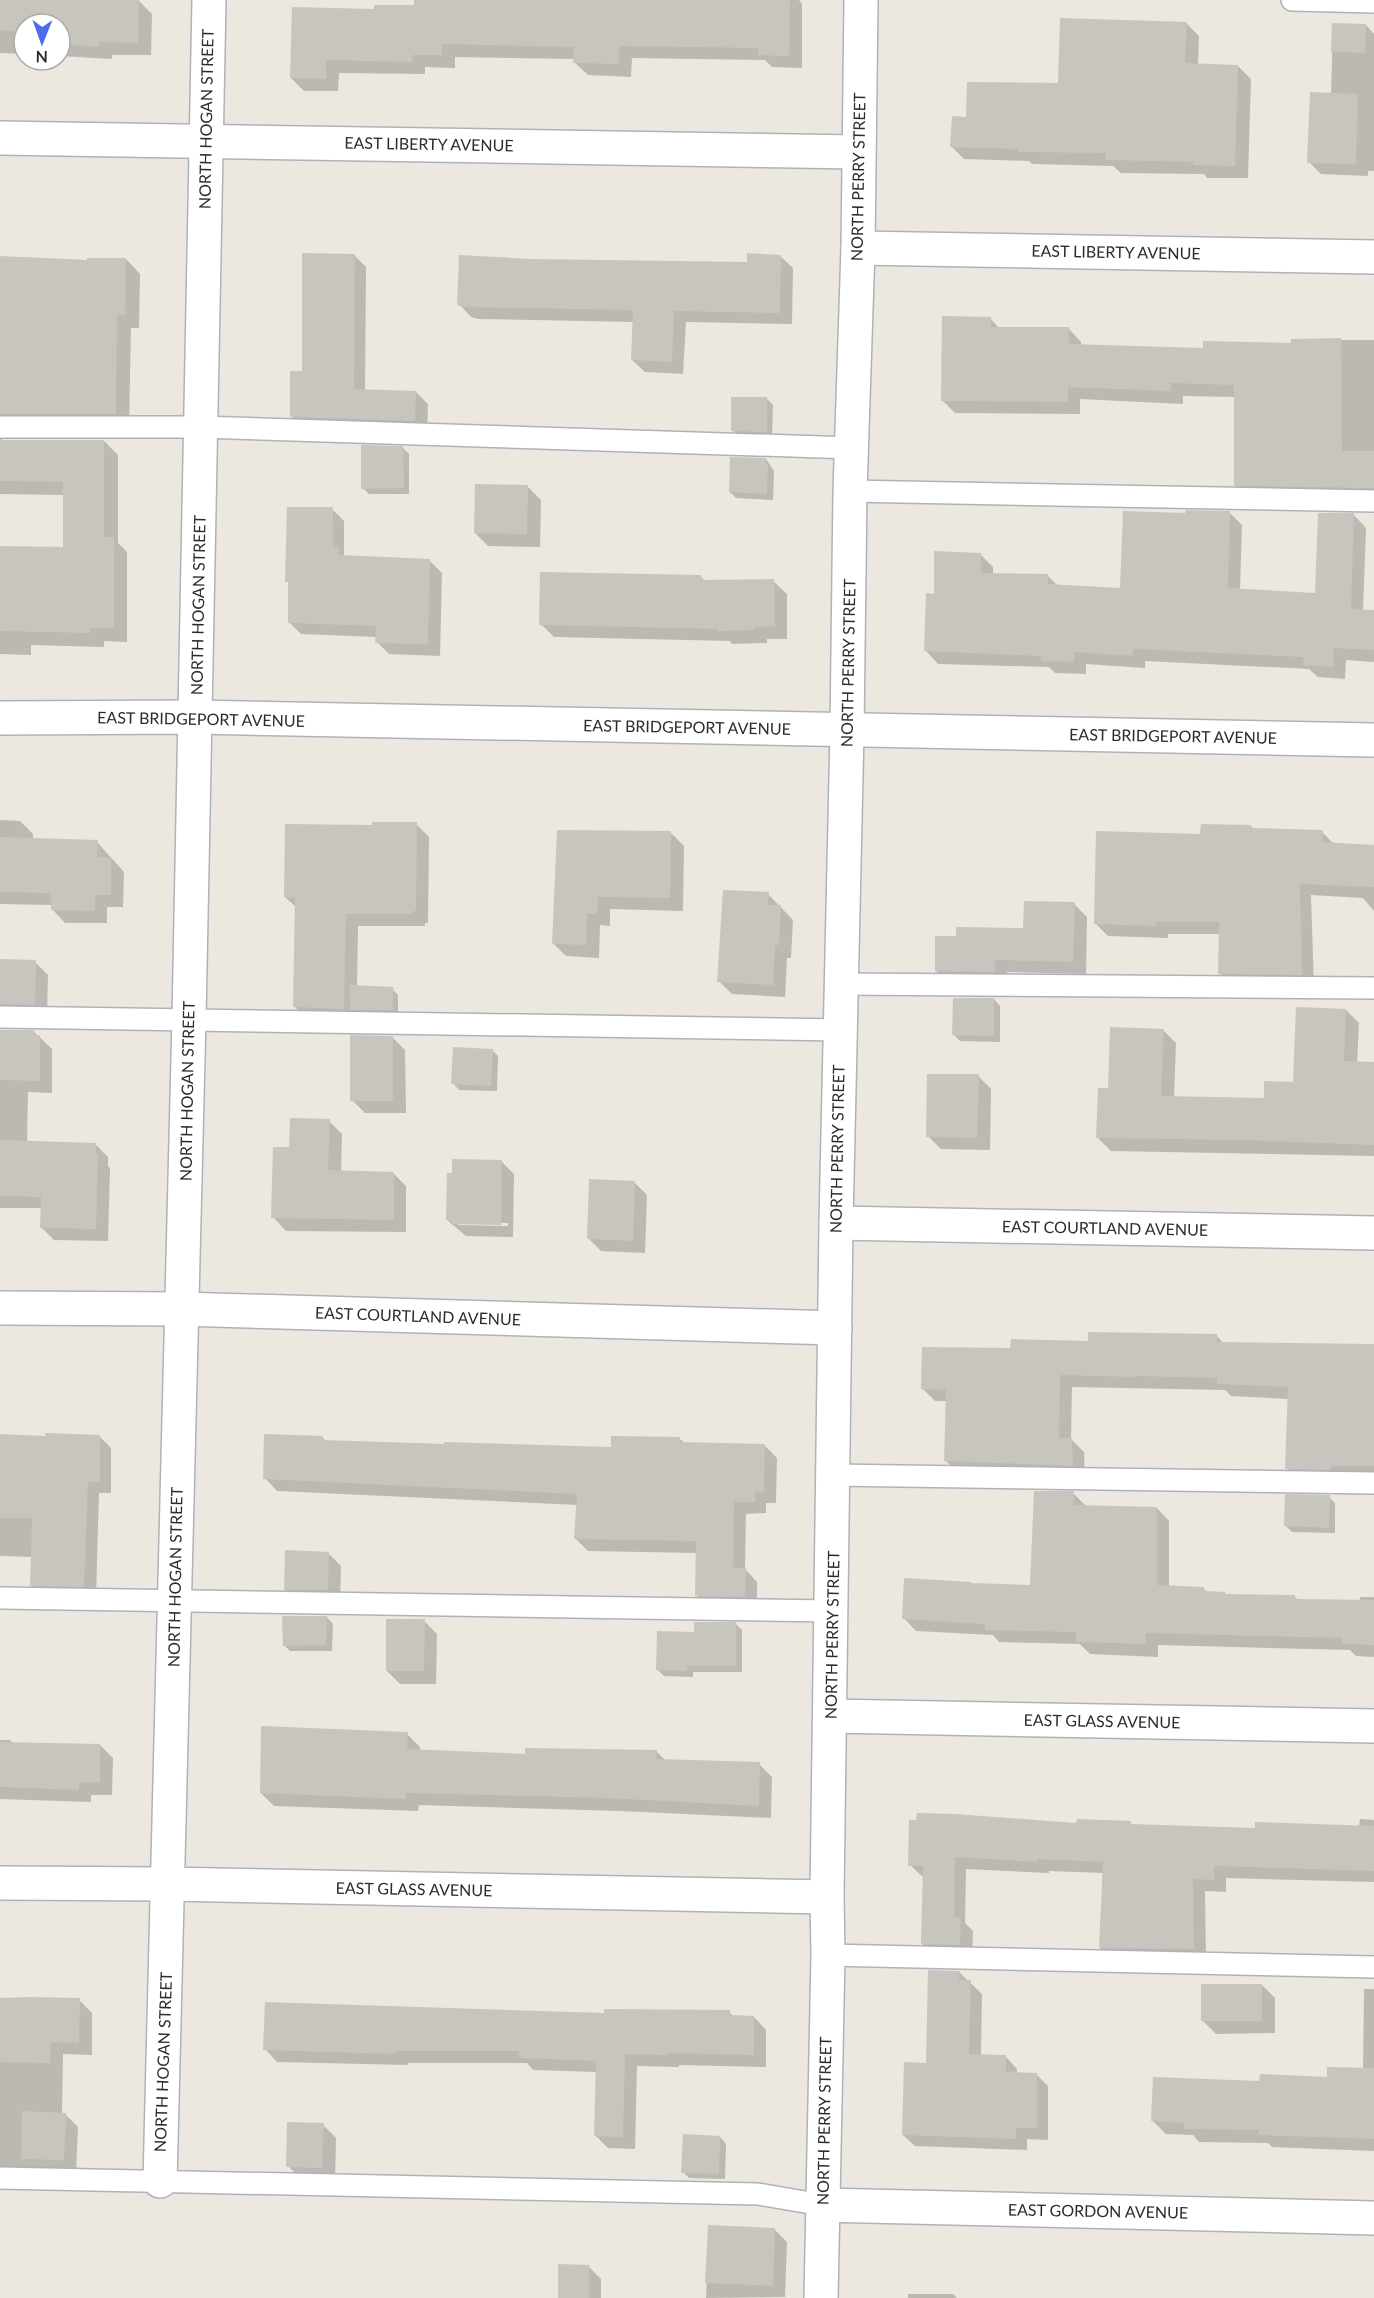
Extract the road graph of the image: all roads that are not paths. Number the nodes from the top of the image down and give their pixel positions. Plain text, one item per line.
1 (209, 0) edge
2 (861, 0) edge
3 (1292, 0) edge
4 (1374, 2) edge
5 (0, 138) edge
6 (206, 140) junction
7 (858, 152) junction
8 (858, 248) junction
9 (1374, 257) edge
10 (0, 426) edge
11 (201, 428) junction
12 (852, 448) junction
13 (850, 491) junction
14 (1374, 501) edge
15 (196, 717) junction
16 (0, 718) edge
17 (847, 731) junction
18 (1374, 740) edge
19 (841, 984) junction
20 (1374, 988) edge
21 (0, 1017) edge
22 (189, 1019) junction
23 (840, 1030) junction
24 (836, 1223) junction
25 (1374, 1233) edge
26 (0, 1308) edge
27 (181, 1309) junction
28 (835, 1328) junction
29 (833, 1475) junction
30 (1374, 1483) edge
31 (0, 1598) edge
32 (175, 1599) junction
33 (832, 1611) junction
34 (831, 1716) junction
35 (1374, 1726) edge
36 (0, 1883) edge
37 (168, 1884) junction
38 (827, 1897) junction
39 (828, 1955) junction
40 (1374, 1967) edge
41 (0, 2178) edge
42 (160, 2181) junction
43 (822, 2205) junction
44 (1374, 2218) edge
45 (821, 2298) edge

1 - 6 street, NORTH HOGAN STREET
2 - 7 street, NORTH PERRY STREET
3 - 4 lane
5 - 6 street, EAST LIBERTY AVENUE
6 - 7 street, EAST LIBERTY AVENUE
6 - 11 street, NORTH HOGAN STREET
7 - 8 street, NORTH PERRY STREET
8 - 9 street, EAST LIBERTY AVENUE
8 - 12 street, NORTH PERRY STREET
10 - 11 lane
11 - 12 lane
11 - 15 street, NORTH HOGAN STREET
12 - 13 street, NORTH PERRY STREET
13 - 14 lane
13 - 17 street, NORTH PERRY STREET
15 - 16 street, EAST BRIDGEPORT AVENUE
15 - 17 street, EAST BRIDGEPORT AVENUE
15 - 22 street, NORTH HOGAN STREET
17 - 18 street, EAST BRIDGEPORT AVENUE
17 - 19 street, NORTH PERRY STREET
19 - 20 lane
19 - 23 street, NORTH PERRY STREET
21 - 22 lane
22 - 23 lane
22 - 27 street, NORTH HOGAN STREET
23 - 24 street, NORTH PERRY STREET
24 - 25 street, EAST COURTLAND AVENUE
24 - 28 street, NORTH PERRY STREET
26 - 27 street, EAST COURTLAND AVENUE
27 - 28 street, EAST COURTLAND AVENUE
27 - 32 street, NORTH HOGAN STREET
28 - 29 street, NORTH PERRY STREET
29 - 30 lane
29 - 33 street, NORTH PERRY STREET
31 - 32 lane
32 - 33 lane
32 - 37 street, NORTH HOGAN STREET
33 - 34 street, NORTH PERRY STREET
34 - 35 street, EAST GLASS AVENUE
34 - 38 street, NORTH PERRY STREET
36 - 37 street, EAST GLASS AVENUE
37 - 38 street, EAST GLASS AVENUE
37 - 42 street, NORTH HOGAN STREET
38 - 39 street, NORTH PERRY STREET
39 - 40 lane
39 - 43 street, NORTH PERRY STREET
41 - 42 lane
42 - 43 lane
43 - 44 street, EAST GORDON AVENUE
43 - 45 street, NORTH PERRY STREET

